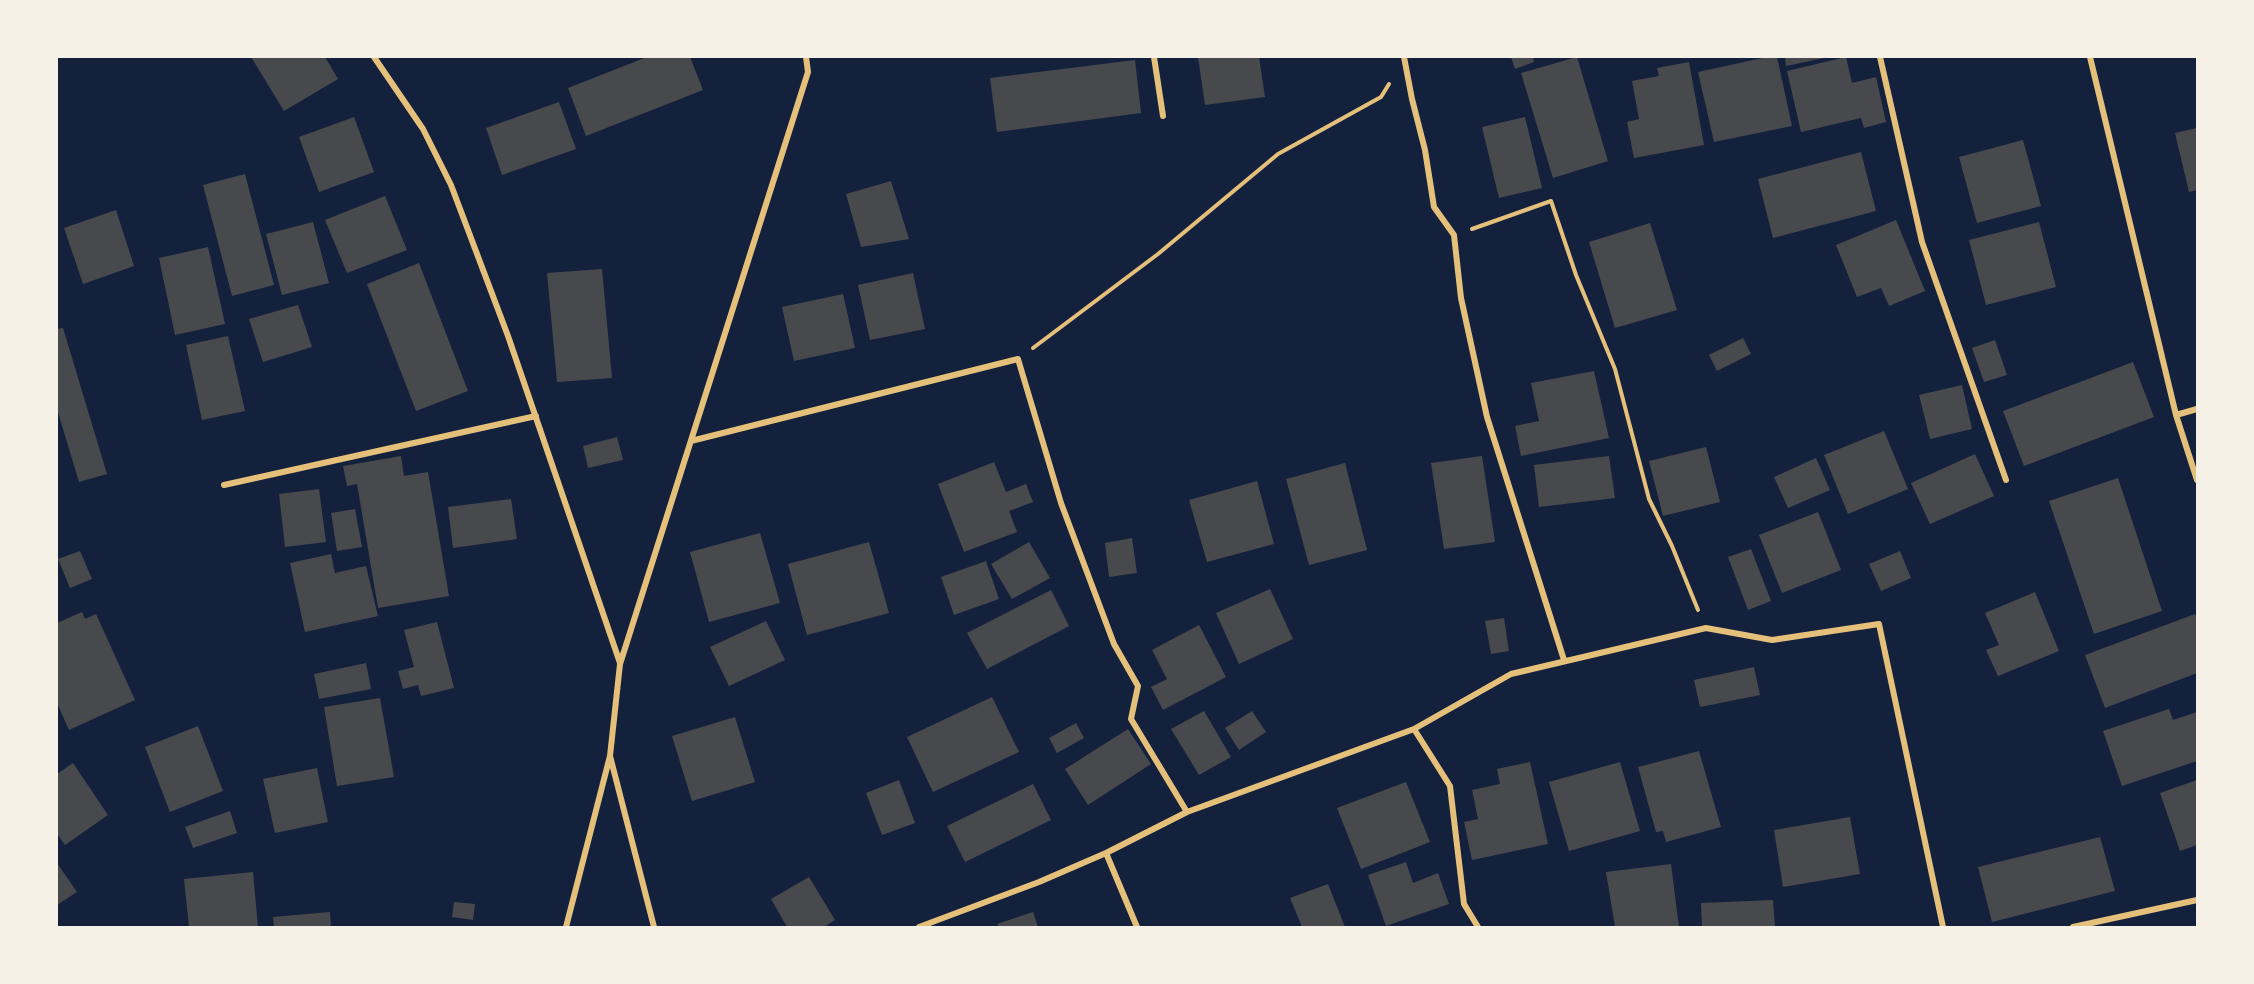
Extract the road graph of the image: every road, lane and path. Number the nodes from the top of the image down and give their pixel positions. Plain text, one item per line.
1 (374, 57) edge
2 (806, 57) edge
3 (1154, 57) edge
4 (1404, 57) edge
5 (1880, 57) edge
6 (2090, 57) edge
7 (1392, 77) dead end
8 (1163, 116) dead end
9 (1454, 235) junction
10 (1018, 359) junction
11 (2197, 409) edge
12 (2176, 415) junction
13 (536, 416) junction
14 (691, 441) junction
15 (2006, 480) dead end
16 (2197, 480) edge
17 (224, 485) dead end
18 (1706, 628) junction
19 (1564, 660) junction
20 (620, 664) junction
21 (1414, 729) junction
22 (610, 756) junction
23 (1187, 812) junction
24 (1106, 853) junction
25 (2197, 900) edge
26 (566, 927) edge
27 (654, 927) edge
28 (919, 927) edge
29 (1137, 927) edge
30 (1478, 927) edge
31 (1943, 927) edge
32 (2073, 927) edge

1 - 13 street
2 - 14 street
3 - 8 street
4 - 9 street
5 - 15 street
6 - 12 street
7 - 10 path
9 - 18 path
9 - 19 street
10 - 14 street
10 - 23 street
11 - 12 street
12 - 16 street
13 - 17 street
13 - 20 street
14 - 20 street
18 - 19 street
18 - 31 street
19 - 21 street
20 - 22 street
21 - 23 street
21 - 30 street
22 - 26 street
22 - 27 street
23 - 24 street
24 - 28 street
24 - 29 street
25 - 32 street

